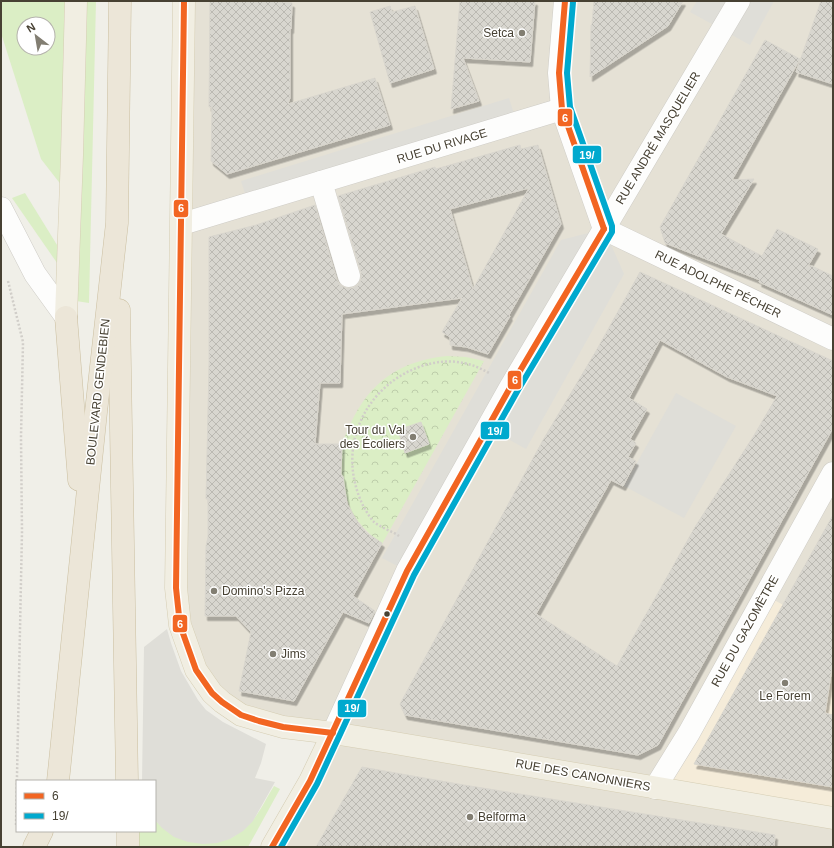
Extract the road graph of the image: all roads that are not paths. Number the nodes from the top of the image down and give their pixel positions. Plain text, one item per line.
1 (76, 1) edge
2 (120, 1) edge
3 (184, 1) edge
4 (565, 1) edge
5 (738, 1) edge
6 (562, 109) junction
7 (321, 182) junction
8 (1, 208) edge
9 (117, 223) junction
10 (182, 224) junction
11 (604, 229) junction
12 (349, 276) dead end
13 (66, 318) junction
14 (833, 339) edge
15 (833, 473) edge
16 (83, 536) junction
17 (333, 733) junction
18 (58, 780) edge
19 (127, 780) edge
20 (655, 788) junction
21 (833, 818) edge
22 (42, 832) edge
23 (53, 832) edge
24 (128, 832) edge
25 (34, 847) edge
26 (51, 847) edge
27 (128, 847) edge
28 (272, 847) edge

1 - 13 main road
2 - 9 highway, BOULEVARD GENDEBIEN
3 - 10 main road, RUE DES CANONNIERS
4 - 6 street
5 - 11 street, RUE ANDRÉ MASQUELIER
6 - 7 street, RUE DU RIVAGE
6 - 11 street
7 - 10 street, RUE DU RIVAGE
7 - 12 street
8 - 13 street
9 - 16 highway, BOULEVARD GENDEBIEN
9 - 19 highway
10 - 17 main road, RUE DES CANONNIERS
11 - 14 street, RUE ADOLPHE PÉCHER
11 - 17 street, RUE ANDRÉ MASQUELIER
13 - 16 highway
15 - 20 street, RUE DU GAZOMÈTRE
16 - 18 highway, BOULEVARD GENDEBIEN
17 - 20 main road, RUE DES CANONNIERS
17 - 28 main road, RUE ANDRÉ MASQUELIER
20 - 21 main road, RUE DES CANONNIERS
22 - 25 highway
23 - 26 highway
24 - 27 highway

